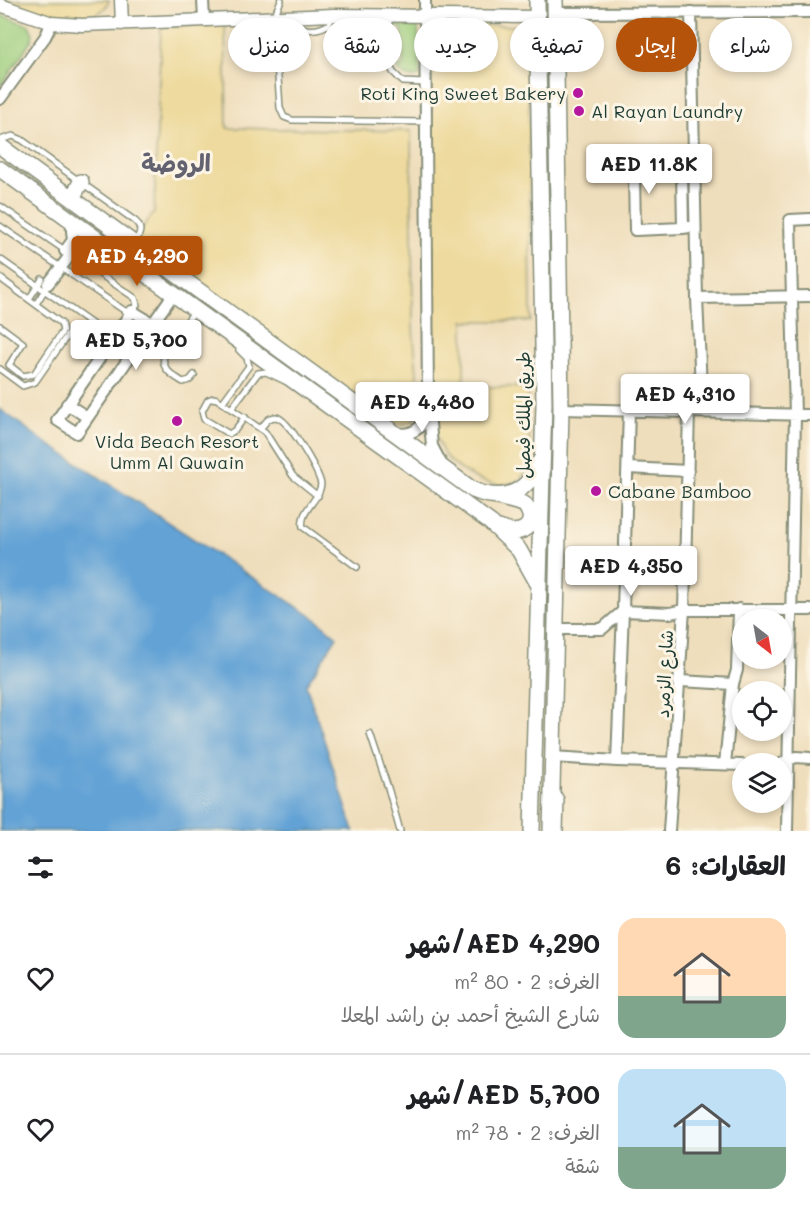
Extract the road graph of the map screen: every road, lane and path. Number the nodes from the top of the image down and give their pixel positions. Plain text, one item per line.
1 (121, 0) edge
2 (203, 0) edge
3 (281, 0) edge
4 (425, 0) edge
5 (537, 0) edge
6 (644, 0) edge
7 (0, 5) edge
8 (555, 7) edge
9 (691, 12) junction
10 (810, 12) edge
11 (644, 13) junction
12 (389, 15) junction
13 (425, 15) junction
14 (274, 17) junction
15 (538, 17) junction
16 (204, 20) junction
17 (51, 23) junction
18 (122, 24) junction
19 (426, 83) junction
20 (0, 99) edge
21 (426, 122) junction
22 (0, 140) edge
23 (0, 146) edge
24 (0, 169) edge
25 (682, 172) junction
26 (694, 172) junction
27 (81, 182) junction
28 (72, 198) junction
29 (0, 206) edge
30 (810, 219) edge
31 (71, 221) junction
32 (0, 226) edge
33 (696, 227) junction
34 (683, 228) junction
35 (99, 241) junction
36 (135, 243) junction
37 (68, 252) junction
38 (0, 259) edge
39 (58, 265) junction
40 (0, 278) edge
41 (43, 285) junction
42 (174, 293) junction
43 (793, 296) junction
44 (810, 296) edge
45 (697, 298) junction
46 (29, 299) junction
47 (36, 304) junction
48 (196, 309) junction
49 (132, 311) junction
50 (152, 323) junction
51 (0, 326) edge
52 (230, 333) junction
53 (0, 369) edge
54 (194, 375) dead end
55 (292, 380) junction
56 (428, 401) junction
57 (222, 403) junction
58 (67, 404) junction
59 (231, 409) junction
60 (561, 409) junction
61 (629, 410) junction
62 (689, 411) junction
63 (702, 411) junction
64 (795, 415) junction
65 (810, 415) edge
66 (87, 417) junction
67 (245, 417) junction
68 (261, 429) junction
69 (393, 432) junction
70 (542, 453) junction
71 (628, 468) junction
72 (444, 469) junction
73 (687, 471) junction
74 (318, 496) junction
75 (498, 497) junction
76 (491, 523) junction
77 (357, 567) dead end
78 (538, 584) junction
79 (732, 609) edge
80 (791, 609) edge
81 (684, 610) junction
82 (792, 610) edge
83 (810, 610) edge
84 (623, 611) junction
85 (555, 629) junction
86 (788, 669) edge
87 (680, 681) junction
88 (732, 684) edge
89 (732, 702) edge
90 (370, 734) dead end
91 (784, 753) edge
92 (552, 757) junction
93 (810, 758) edge
94 (792, 759) edge
95 (617, 761) junction
96 (675, 762) junction
97 (725, 764) junction
98 (732, 764) edge
99 (552, 785) junction
100 (785, 813) edge
101 (400, 831) edge
102 (531, 831) edge
103 (551, 831) edge
104 (560, 831) edge
105 (669, 831) edge
106 (786, 831) edge

1 - 18 street
2 - 16 street
3 - 14 lane
4 - 13 street
5 - 15 main road, طريق الملك فيصل
6 - 11 street
7 - 17 street
8 - 11 street
8 - 60 main road, طريق الملك فيصل
9 - 10 street
9 - 11 street
9 - 26 street
12 - 13 street
12 - 14 street
12 - 19 lane
13 - 15 street
13 - 19 street
14 - 16 street
14 - 21 lane
15 - 70 main road, طريق الملك فيصل
16 - 18 street
17 - 18 street
17 - 20 street
19 - 21 street
21 - 56 street
22 - 27 lane
23 - 28 main road
24 - 31 main road
25 - 26 street
25 - 34 street
25 - 34 street
26 - 33 street
27 - 28 main road
27 - 36 lane
28 - 36 main road
29 - 37 lane
30 - 43 street
31 - 35 main road
31 - 37 street
32 - 39 lane
33 - 34 street
33 - 45 street
35 - 37 street
35 - 42 main road
36 - 69 main road
37 - 39 street
37 - 49 lane
38 - 41 lane
39 - 41 street
39 - 49 lane
40 - 46 lane
41 - 46 lane
41 - 47 lane
41 - 53 lane
42 - 48 main road
42 - 50 street
43 - 44 street
43 - 45 street
43 - 64 street
45 - 63 street
46 - 47 lane
47 - 51 lane
48 - 52 main road
48 - 54 lane
49 - 50 street
49 - 58 street
50 - 66 street
52 - 55 main road
52 - 57 lane
55 - 59 lane
55 - 76 main road
56 - 69 street
56 - 72 street
57 - 59 lane
57 - 67 lane
58 - 66 street
58 - 66 street
59 - 67 lane
60 - 61 street
60 - 85 main road, طريق الملك فيصل
61 - 62 street
61 - 71 street
62 - 63 street
62 - 73 street, شارع الزمرد
63 - 64 street
64 - 65 street
64 - 80 street
67 - 68 lane
68 - 74 lane
68 - 74 lane
69 - 72 main road
70 - 75 main road
70 - 78 main road, طريق الملك فيصل
71 - 73 street
71 - 84 street
72 - 75 main road
73 - 81 street, شارع الزمرد
74 - 77 lane
75 - 76 main road
76 - 78 main road
78 - 102 main road, طريق الملك فيصل
79 - 81 street
81 - 84 street
81 - 87 street, شارع الزمرد
82 - 83 street
84 - 85 street
84 - 95 street
85 - 92 main road, طريق الملك فيصل
86 - 91 street
87 - 88 street
87 - 96 street, شارع الزمرد
89 - 97 street
90 - 101 lane
92 - 95 street
92 - 99 main road, طريق الملك فيصل
93 - 94 street
95 - 96 street
96 - 97 street
96 - 105 street, شارع الزمرد
97 - 98 street
99 - 103 main road, طريق الملك فيصل
99 - 104 lane
100 - 106 street

